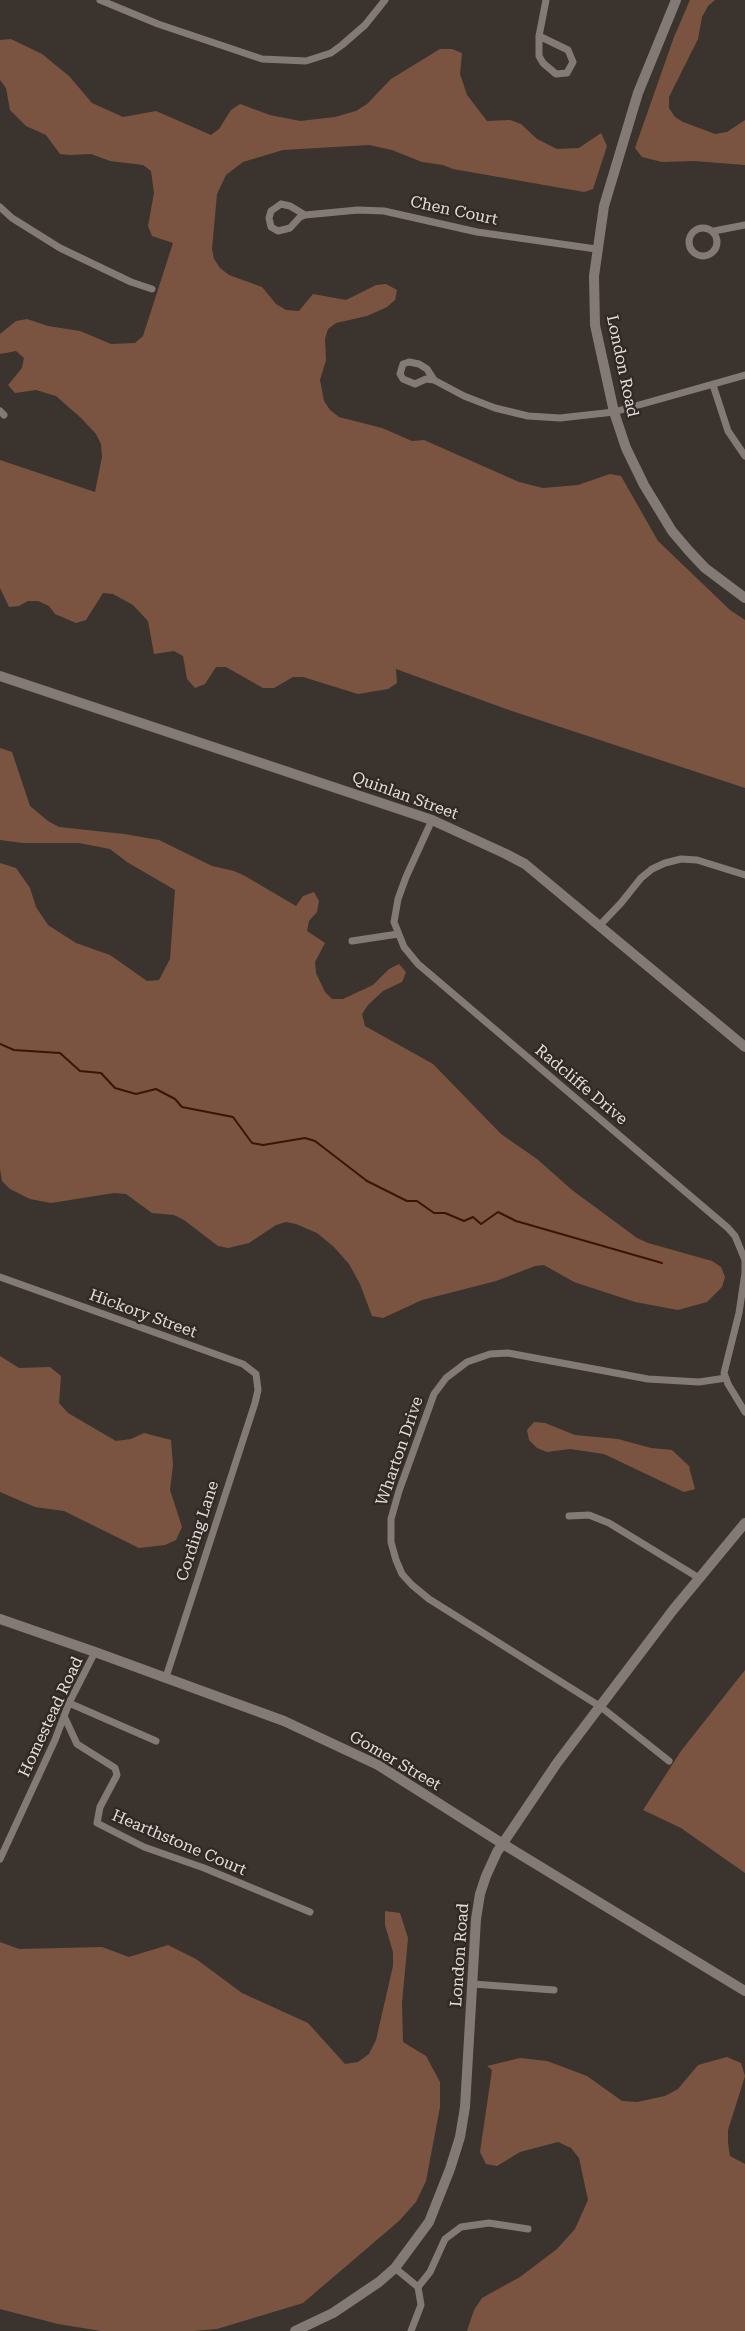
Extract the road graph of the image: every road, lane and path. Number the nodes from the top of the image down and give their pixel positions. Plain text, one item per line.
1 (100, 0) edge
2 (385, 0) edge
3 (546, 0) edge
4 (676, 0) edge
5 (539, 36) junction
6 (0, 207) edge
7 (305, 215) junction
8 (745, 225) edge
9 (714, 231) junction
10 (596, 249) junction
11 (152, 289) dead end
12 (745, 375) edge
13 (434, 380) junction
14 (713, 385) junction
15 (614, 412) junction
16 (745, 456) edge
17 (745, 598) edge
18 (0, 676) edge
19 (432, 820) junction
20 (745, 875) edge
21 (600, 925) junction
22 (398, 934) junction
23 (352, 941) dead end
24 (745, 1047) edge
25 (0, 1277) edge
26 (726, 1378) junction
27 (257, 1394) joint
28 (745, 1412) edge
29 (569, 1515) dead end
30 (745, 1523) edge
31 (699, 1578) junction
32 (0, 1619) edge
33 (95, 1652) junction
34 (166, 1677) junction
35 (69, 1703) junction
36 (601, 1707) junction
37 (64, 1716) junction
38 (156, 1741) dead end
39 (669, 1761) dead end
40 (503, 1844) junction
41 (0, 1859) edge
42 (310, 1912) dead end
43 (473, 1984) junction
44 (554, 1990) dead end
45 (745, 1991) edge
46 (528, 2229) dead end
47 (395, 2268) junction
48 (418, 2287) junction
49 (295, 2331) edge
50 (411, 2331) edge

1 - 2 street
3 - 5 street
4 - 10 street, London Road
5 - 5 street
6 - 11 street
7 - 7 street, Chen Court
7 - 10 street, Chen Court
8 - 9 street
9 - 9 street
10 - 15 street, London Road
12 - 14 street
13 - 13 street
13 - 15 street
14 - 15 street
14 - 16 street
15 - 17 street, London Road
18 - 19 street, Quinlan Street
19 - 21 street, Quinlan Street
19 - 22 street
20 - 21 street
21 - 24 street, Quinlan Street
22 - 23 street
22 - 26 street, Radcliffe Drive
25 - 27 street, Hickory Street
26 - 28 street
26 - 36 street, Wharton Drive
27 - 34 street, Cording Lane
29 - 31 street
30 - 31 street, London Road
31 - 36 street, London Road
32 - 33 street, Gomer Street
33 - 34 street, Gomer Street
33 - 35 street, Homestead Road
34 - 40 street, Gomer Street
35 - 37 street, Homestead Road
35 - 38 street
36 - 39 street, Wharton Drive
36 - 40 street, London Road
37 - 41 street, Homestead Road
37 - 42 street, Hearthstone Court
40 - 43 street, London Road
40 - 45 street, Gomer Street
43 - 44 street
43 - 47 street, London Road
46 - 48 street
47 - 48 street
47 - 49 street, London Road
48 - 50 street

